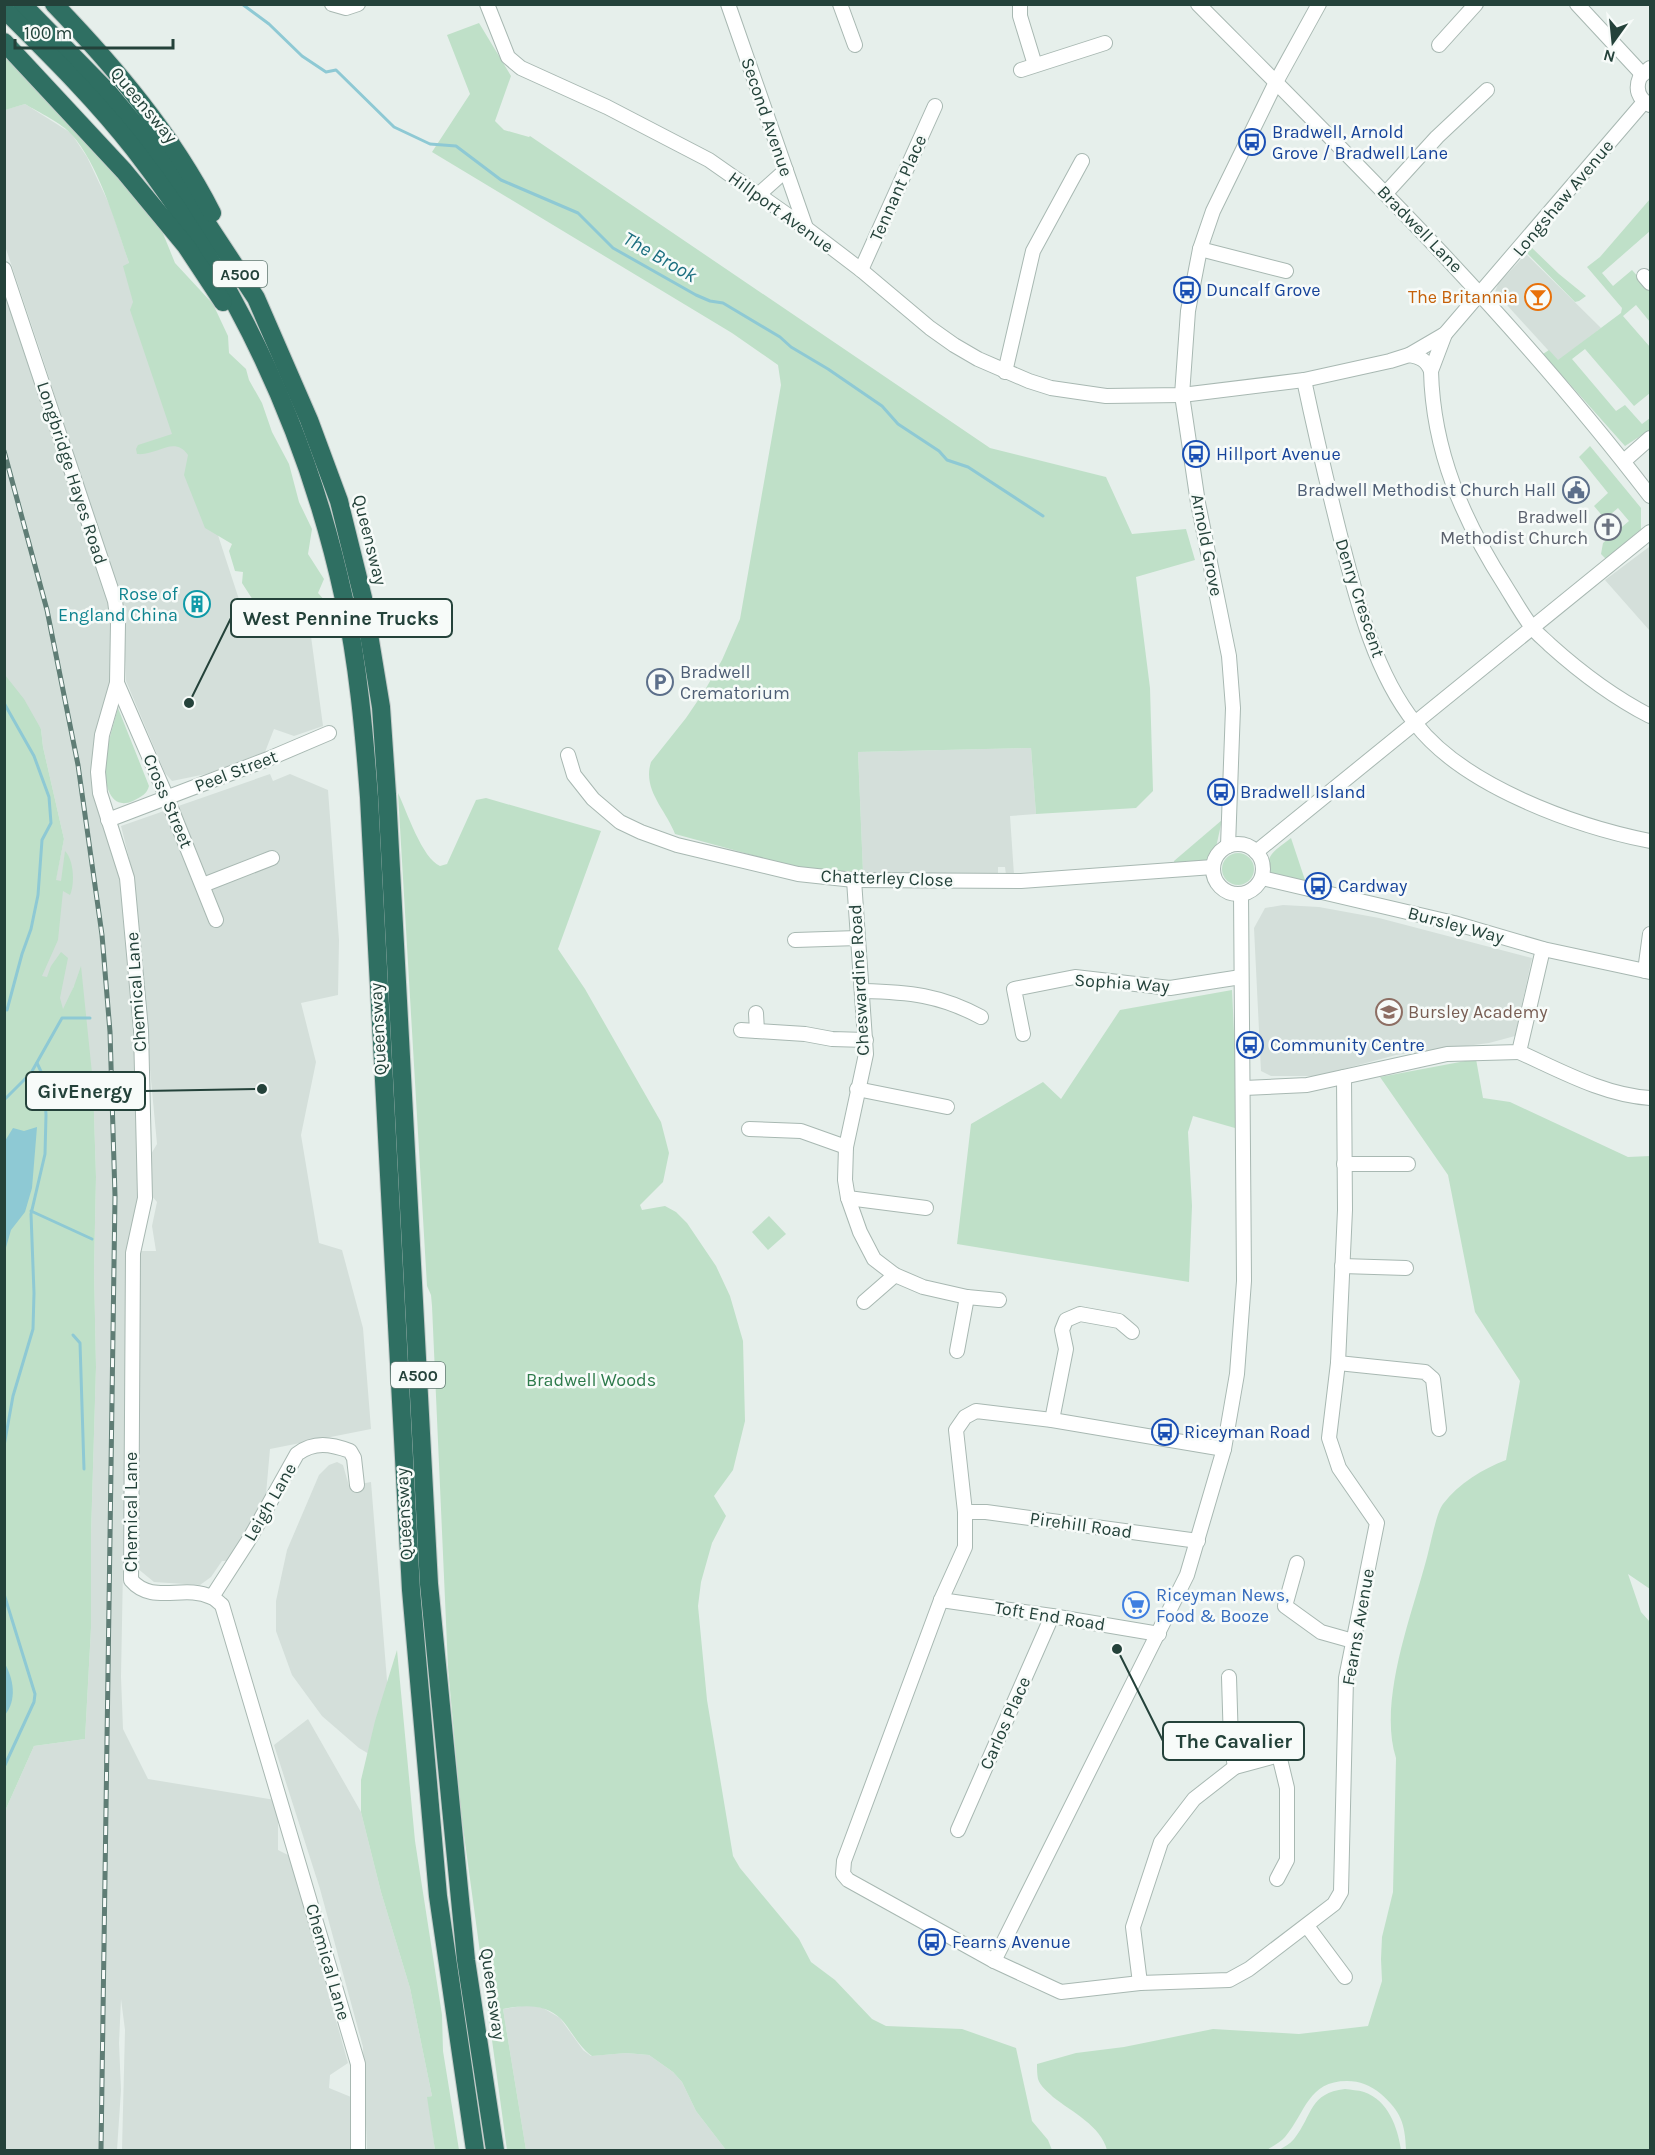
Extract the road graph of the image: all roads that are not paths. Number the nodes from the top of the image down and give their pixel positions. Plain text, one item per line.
1 (22, 4) edge
2 (54, 4) edge
3 (332, 4) edge
4 (358, 4) edge
5 (488, 4) edge
6 (728, 4) edge
7 (840, 4) edge
8 (1020, 4) edge
9 (1198, 4) edge
10 (1319, 4) edge
11 (1476, 4) edge
12 (1577, 4) edge
13 (4, 9) edge
14 (4, 42) edge
15 (1105, 43) dead end
16 (855, 45) dead end
17 (1439, 45) dead end
18 (1035, 65) junction
19 (1021, 70) dead end
20 (1646, 71) edge
21 (1276, 82) junction
22 (1487, 90) dead end
23 (1647, 104) edge
24 (934, 106) dead end
25 (1083, 161) dead end
26 (786, 170) junction
27 (1386, 193) junction
28 (758, 195) junction
29 (806, 228) junction
30 (1200, 249) junction
31 (4, 269) edge
32 (861, 270) junction
33 (1286, 271) dead end
34 (1480, 293) junction
35 (256, 298) junction
36 (1445, 334) junction
37 (1409, 355) junction
38 (270, 371) junction
39 (1431, 371) junction
40 (1005, 372) junction
41 (1304, 380) junction
42 (1182, 395) junction
43 (1650, 438) edge
44 (1624, 461) junction
45 (1650, 496) edge
46 (1650, 532) edge
47 (1532, 627) junction
48 (117, 683) junction
49 (1650, 716) edge
50 (1415, 724) junction
51 (329, 733) dead end
52 (568, 755) dead end
53 (167, 798) junction
54 (108, 820) junction
55 (1650, 841) edge
56 (1228, 846) junction
57 (1256, 852) junction
58 (272, 858) dead end
59 (1213, 867) junction
60 (1262, 878) junction
61 (854, 880) junction
62 (203, 885) junction
63 (1241, 894) junction
64 (216, 920) dead end
65 (1650, 934) edge
66 (804, 936) dead end
67 (858, 938) junction
68 (1542, 949) junction
69 (1648, 972) edge
70 (1241, 977) junction
71 (863, 991) junction
72 (756, 1013) dead end
73 (981, 1017) dead end
74 (741, 1030) dead end
75 (757, 1031) junction
76 (1023, 1034) dead end
77 (866, 1040) junction
78 (1519, 1053) junction
79 (1344, 1077) junction
80 (1244, 1088) junction
81 (857, 1089) junction
82 (1650, 1098) edge
83 (947, 1107) dead end
84 (749, 1129) dead end
85 (846, 1147) junction
86 (1344, 1164) junction
87 (1408, 1164) dead end
88 (848, 1198) junction
89 (926, 1208) dead end
90 (1341, 1266) junction
91 (1406, 1269) dead end
92 (896, 1275) junction
93 (967, 1297) junction
94 (999, 1300) dead end
95 (864, 1302) dead end
96 (1132, 1332) dead end
97 (957, 1351) dead end
98 (1338, 1363) junction
99 (1052, 1420) junction
100 (1435, 1424) dead end
101 (1224, 1449) junction
102 (357, 1485) dead end
103 (965, 1512) junction
104 (1198, 1541) junction
105 (1297, 1563) dead end
106 (212, 1597) junction
107 (941, 1600) junction
108 (1052, 1616) junction
109 (1159, 1634) junction
110 (1353, 1641) junction
111 (1229, 1677) dead end
112 (1235, 1767) junction
113 (958, 1830) dead end
114 (1277, 1879) dead end
115 (1307, 1926) junction
116 (994, 1961) junction
117 (1345, 1977) dead end
118 (1140, 1983) junction
119 (451, 1993) junction
120 (358, 2151) edge
121 (466, 2151) edge
122 (475, 2151) edge
123 (495, 2151) edge

1 - 35 highway, Queensway / A500
2 - 35 highway
3 - 4 street
5 - 28 street, Hillport Avenue
6 - 26 street, Second Avenue
7 - 16 street
8 - 18 street
9 - 21 street, Bradwell Lane
10 - 21 street, Arnold Grove
11 - 17 street
12 - 20 street
13 - 38 highway, Queensway / A500
14 - 38 highway
15 - 18 street
18 - 19 street
20 - 23 street
21 - 27 street, Bradwell Lane
21 - 30 street, Arnold Grove
22 - 27 street
23 - 34 street, Longshaw Avenue
24 - 32 street, Tennant Place
25 - 40 street
26 - 28 street
26 - 29 street, Second Avenue
27 - 34 street, Bradwell Lane
28 - 29 street, Hillport Avenue
29 - 32 street, Hillport Avenue
30 - 33 street
30 - 42 street, Arnold Grove
31 - 48 street, Longbridge Hayes Road
32 - 40 street, Hillport Avenue
34 - 36 street, Hillport Avenue
34 - 44 street, Bradwell Lane
35 - 123 highway, Queensway / A500
36 - 37 street, Hillport Avenue
36 - 39 street
37 - 39 street
37 - 41 street, Hillport Avenue
38 - 119 highway, Queensway / A500
39 - 47 street
40 - 42 street, Hillport Avenue
41 - 42 street, Hillport Avenue
41 - 50 street, Denry Crescent
42 - 56 street, Arnold Grove
43 - 44 street
44 - 45 street, Bradwell Lane
46 - 47 street
47 - 49 street
47 - 50 street
48 - 53 street, Cross Street
48 - 54 street, Longbridge Hayes Road
50 - 55 street, Denry Crescent
50 - 57 street
51 - 53 street, Peel Street
52 - 61 street, Chatterley Close
53 - 54 street, Peel Street
53 - 62 street, Cross Street
54 - 106 street, Chemical Lane
56 - 57 street
56 - 59 street
57 - 60 street
58 - 62 street
59 - 61 street, Chatterley Close
59 - 63 street
60 - 63 street
60 - 68 street, Bursley Way
61 - 67 street, Cheswardine Road
62 - 64 street, Cross Street
63 - 70 street
65 - 69 street
66 - 67 street
67 - 71 street, Cheswardine Road
68 - 69 street, Bursley Way
68 - 78 street
70 - 76 street, Sophia Way
70 - 80 street
71 - 73 street
71 - 77 street, Cheswardine Road
72 - 75 street
74 - 75 street
75 - 77 street
77 - 81 street, Cheswardine Road
78 - 79 street
78 - 82 street
79 - 80 street
79 - 86 street, Fearns Avenue
80 - 101 street
81 - 83 street
81 - 85 street, Cheswardine Road
84 - 85 street
85 - 88 street, Cheswardine Road
86 - 87 street
86 - 90 street, Fearns Avenue
88 - 89 street
88 - 92 street, Cheswardine Road
90 - 91 street
90 - 98 street, Fearns Avenue
92 - 93 street, Cheswardine Road
92 - 95 street
93 - 94 street, Cheswardine Road
93 - 97 street
96 - 99 street
98 - 100 street
98 - 110 street, Fearns Avenue
99 - 101 street, Fearns Avenue
99 - 103 street, Fearns Avenue
101 - 104 street
102 - 106 street, Leigh Lane
103 - 104 street, Pirehill Road
103 - 107 street, Fearns Avenue
104 - 109 street
105 - 110 street
106 - 120 street, Chemical Lane
107 - 108 street, Toft End Road
107 - 116 street, Fearns Avenue
108 - 109 street, Toft End Road
108 - 113 street, Carlos Place
109 - 116 street
110 - 115 street, Fearns Avenue
111 - 112 street
112 - 114 street
112 - 118 street
115 - 117 street
115 - 118 street, Fearns Avenue
116 - 118 street, Fearns Avenue
119 - 121 highway
119 - 122 highway, Queensway / A500

